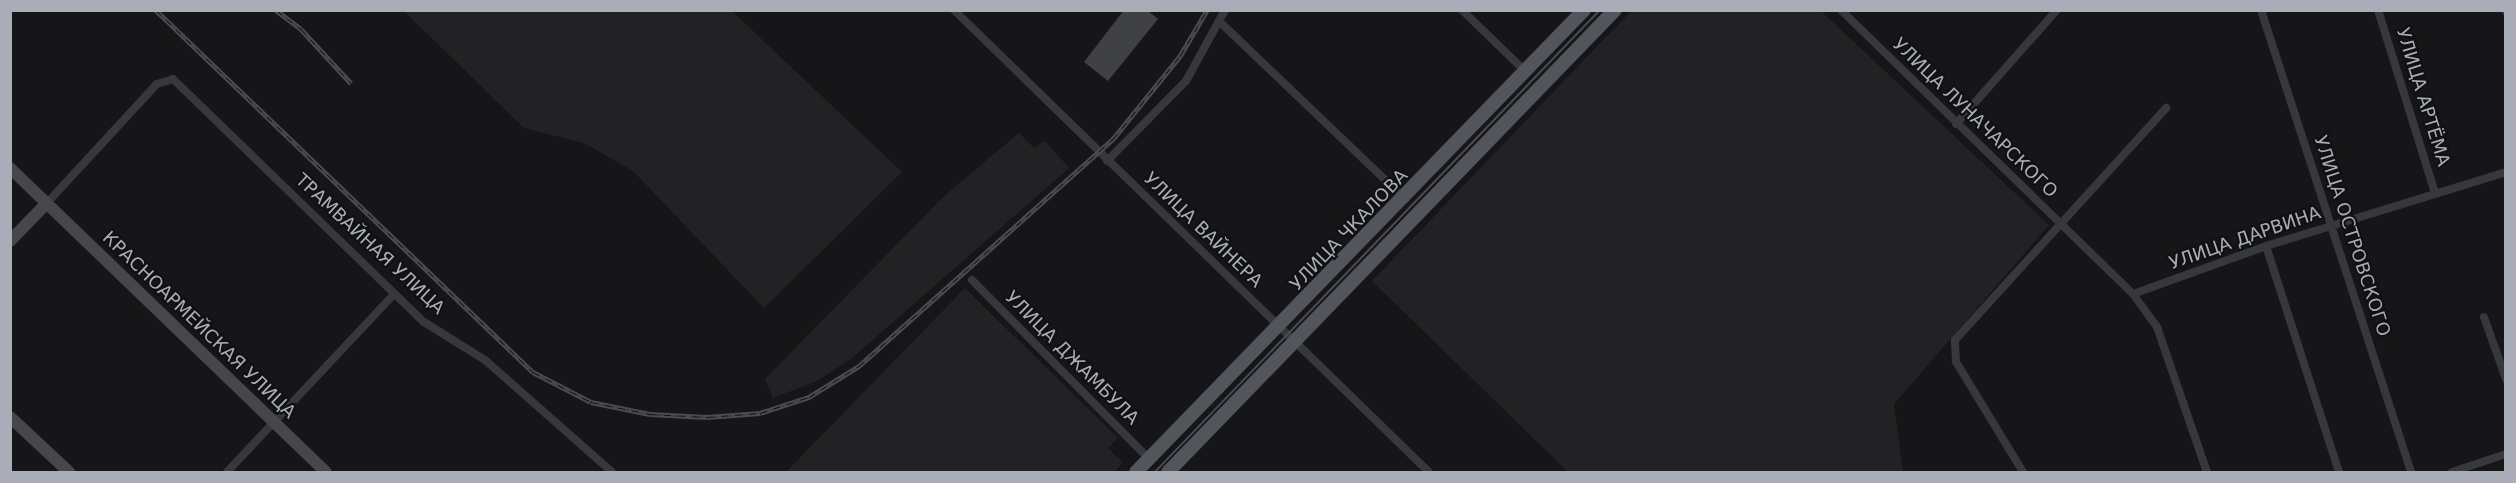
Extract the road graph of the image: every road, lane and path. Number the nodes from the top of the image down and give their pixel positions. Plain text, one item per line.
1 (954, 10) edge
2 (1225, 10) edge
3 (1462, 10) edge
4 (1584, 10) edge
5 (1615, 10) edge
6 (1841, 10) edge
7 (2057, 10) edge
8 (2261, 10) edge
9 (2378, 10) edge
10 (1221, 23) junction
11 (1526, 72) junction
12 (2166, 108) dead end
13 (1956, 124) junction
14 (1107, 161) junction
15 (10, 168) edge
16 (2505, 172) edge
17 (2436, 193) junction
18 (1405, 199) junction
19 (47, 203) junction
20 (2061, 224) junction
21 (2331, 226) junction
22 (10, 242) edge
23 (2266, 246) junction
24 (972, 280) dead end
25 (394, 294) junction
26 (2133, 294) junction
27 (2484, 317) dead end
28 (1280, 327) junction
29 (1295, 342) junction
30 (2505, 379) edge
31 (10, 417) edge
32 (274, 422) junction
33 (2505, 454) edge
34 (1149, 459) junction
35 (69, 472) edge
36 (227, 472) edge
37 (327, 472) edge
38 (612, 472) edge
39 (1136, 472) edge
40 (1170, 472) edge
41 (1429, 472) edge
42 (2023, 472) edge
43 (2207, 472) edge
44 (2339, 472) edge
45 (2411, 472) edge
46 (2452, 472) edge

1 - 14 street, УЛИЦА ВАЙНЕРА
2 - 10 street
3 - 11 street
4 - 11 main road, УЛИЦА ЧКАЛОВА
5 - 29 main road
6 - 13 street, УЛИЦА ЛУНАЧАРСКОГО
7 - 13 street
8 - 21 street, УЛИЦА ОСТРОВСКОГО
9 - 17 street, УЛИЦА АРТЁМА
10 - 14 street
10 - 18 street
11 - 18 main road, УЛИЦА ЧКАЛОВА
12 - 20 street, УЛИЦА ЛУНАЧАРСКОГО
13 - 20 street, УЛИЦА ЛУНАЧАРСКОГО
14 - 28 street, УЛИЦА ВАЙНЕРА
15 - 19 street, КРАСНОАРМЕЙСКАЯ УЛИЦА
16 - 17 street, УЛИЦА ДАРВИНА
17 - 21 street, УЛИЦА ДАРВИНА
18 - 28 main road, УЛИЦА ЧКАЛОВА
19 - 22 street
19 - 25 street, ТРАМВАЙНАЯ УЛИЦА
19 - 32 street, КРАСНОАРМЕЙСКАЯ УЛИЦА
20 - 26 street, УЛИЦА ЛУНАЧАРСКОГО
20 - 42 street
21 - 23 street, УЛИЦА ДАРВИНА
21 - 45 street, УЛИЦА ОСТРОВСКОГО
23 - 26 street, УЛИЦА ДАРВИНА
23 - 44 street
24 - 34 street, УЛИЦА ДЖАМБУЛА
25 - 32 street
25 - 38 street, ТРАМВАЙНАЯ УЛИЦА
26 - 43 street, УЛИЦА ЛУНАЧАРСКОГО
27 - 30 street
28 - 29 street, УЛИЦА ВАЙНЕРА
28 - 34 main road, УЛИЦА ЧКАЛОВА
29 - 40 main road
29 - 41 street, УЛИЦА ВАЙНЕРА
31 - 35 street
32 - 36 street
32 - 37 street, КРАСНОАРМЕЙСКАЯ УЛИЦА
33 - 46 street
34 - 39 main road, УЛИЦА ЧКАЛОВА

